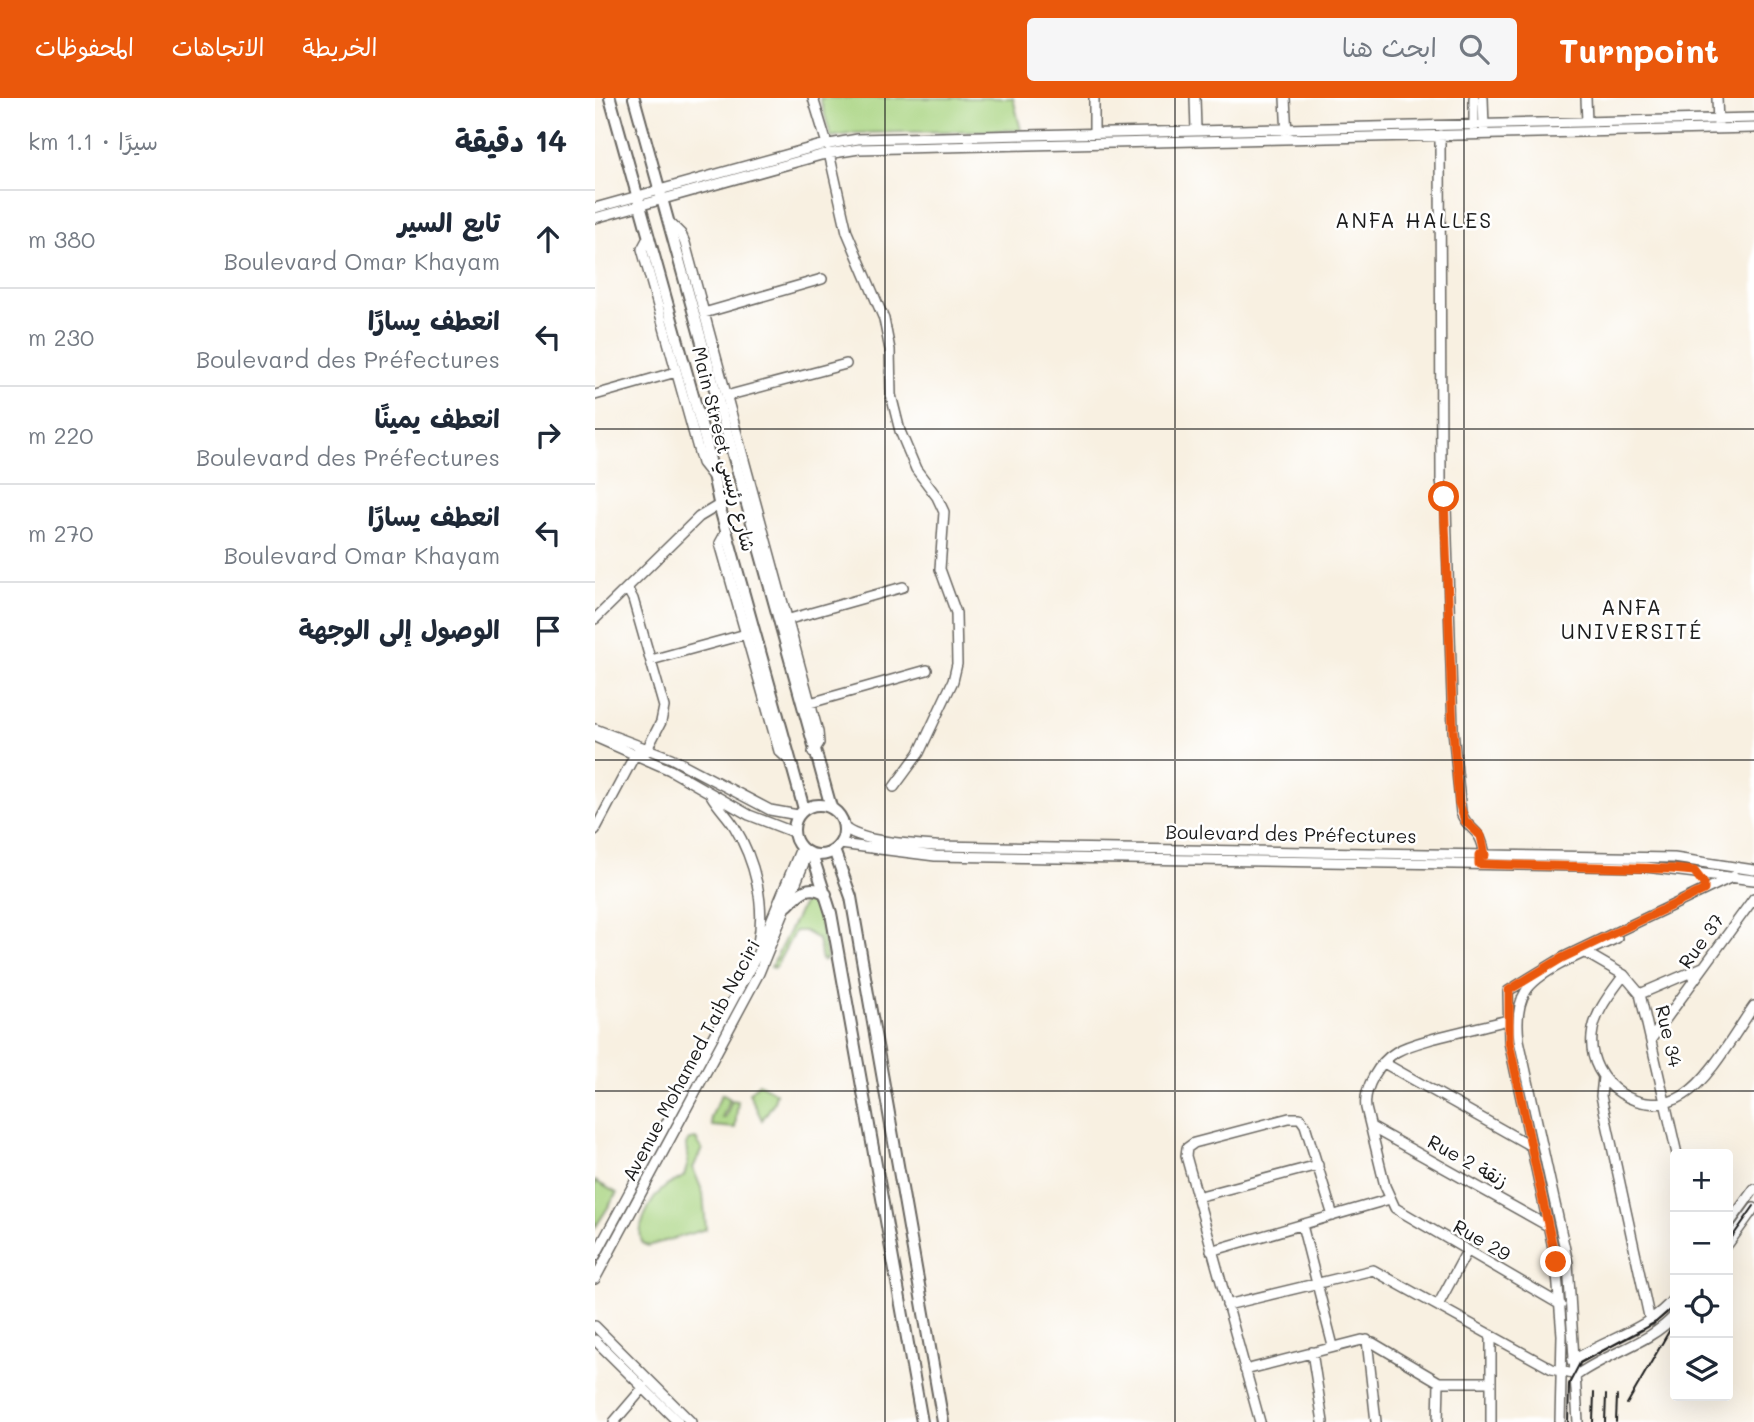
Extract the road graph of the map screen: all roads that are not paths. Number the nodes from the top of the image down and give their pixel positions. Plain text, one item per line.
1 (610, 98) edge
2 (634, 98) edge
3 (813, 98) edge
4 (1094, 98) edge
5 (1195, 98) edge
6 (1285, 98) edge
7 (1473, 98) edge
8 (1483, 98) edge
9 (1586, 98) edge
10 (1717, 98) edge
11 (1754, 118) edge
12 (1587, 122) junction
13 (1718, 124) junction
14 (1754, 128) edge
15 (1479, 129) junction
16 (1196, 130) junction
17 (1094, 133) junction
18 (1287, 135) junction
19 (1440, 135) junction
20 (828, 149) junction
21 (661, 194) junction
22 (639, 201) junction
23 (595, 208) edge
24 (595, 218) edge
25 (670, 223) junction
26 (649, 236) junction
27 (822, 279) dead end
28 (704, 313) junction
29 (846, 364) dead end
30 (676, 372) junction
31 (595, 395) edge
32 (726, 396) junction
33 (714, 478) junction
34 (744, 498) junction
35 (719, 505) junction
36 (726, 532) junction
37 (903, 587) dead end
38 (627, 588) junction
39 (595, 618) edge
40 (786, 620) junction
41 (746, 634) junction
42 (651, 660) junction
43 (927, 670) dead end
44 (810, 703) junction
45 (595, 729) edge
46 (595, 737) edge
47 (641, 752) junction
48 (813, 752) junction
49 (791, 762) junction
50 (894, 787) dead end
51 (711, 793) junction
52 (831, 807) junction
53 (801, 812) junction
54 (844, 827) junction
55 (595, 830) edge
56 (793, 832) junction
57 (837, 847) junction
58 (807, 852) junction
59 (1286, 856) junction
60 (1481, 858) junction
61 (1739, 867) junction
62 (1694, 871) junction
63 (1752, 874) edge
64 (1733, 877) junction
65 (1704, 890) junction
66 (827, 894) junction
67 (1754, 898) edge
68 (787, 905) junction
69 (1586, 953) junction
70 (757, 955) junction
71 (1705, 966) junction
72 (1624, 975) junction
73 (1517, 985) junction
74 (1640, 994) junction
75 (1524, 995) junction
76 (1510, 999) junction
77 (1754, 1006) edge
78 (1507, 1020) junction
79 (1652, 1038) junction
80 (1384, 1063) junction
81 (1604, 1076) junction
82 (1666, 1102) junction
83 (1371, 1127) junction
84 (1531, 1146) junction
85 (1676, 1149) edge
86 (1318, 1166) junction
87 (899, 1175) junction
88 (879, 1181) junction
89 (1754, 1189) edge
90 (1197, 1197) junction
91 (1390, 1199) junction
92 (1754, 1208) edge
93 (1333, 1216) junction
94 (1733, 1219) edge
95 (908, 1225) junction
96 (1302, 1225) junction
97 (1548, 1226) junction
98 (887, 1230) junction
99 (1733, 1237) edge
100 (1211, 1251) junction
101 (1467, 1251) junction
102 (595, 1256) edge
103 (595, 1279) edge
104 (1317, 1283) junction
105 (1670, 1302) edge
106 (1227, 1305) junction
107 (1438, 1305) junction
108 (1561, 1305) junction
109 (1670, 1319) edge
110 (1650, 1321) junction
111 (595, 1326) edge
112 (1491, 1335) junction
113 (595, 1340) edge
114 (1367, 1340) junction
115 (1333, 1346) junction
116 (1312, 1352) junction
117 (1575, 1359) junction
118 (1245, 1370) junction
119 (1562, 1370) junction
120 (1577, 1375) junction
121 (1439, 1381) junction
122 (1491, 1382) junction
123 (644, 1387) junction
124 (615, 1422) edge
125 (678, 1422) edge
126 (691, 1422) edge
127 (922, 1422) edge
128 (943, 1422) edge
129 (1260, 1422) edge
130 (1323, 1422) edge
131 (1376, 1422) edge
132 (1438, 1422) edge
133 (1491, 1422) edge
134 (1560, 1422) edge
135 (1578, 1422) edge

1 - 22 main road, Main Street شارع رئيسي
2 - 21 main road, Main Street شارع رئيسي
3 - 20 street
4 - 17 street
5 - 16 street
6 - 18 street
7 - 15 street
8 - 15 street
9 - 12 street
10 - 13 street
11 - 13 street
12 - 13 street
12 - 15 street
13 - 14 street
13 - 15 street
15 - 18 street
15 - 19 street
16 - 17 street
16 - 18 street
17 - 20 street
18 - 19 street
18 - 20 street
19 - 60 street
20 - 21 street
20 - 50 street
21 - 22 street
21 - 25 main road, Main Street شارع رئيسي
22 - 23 street
22 - 24 street
22 - 26 main road, Main Street شارع رئيسي
25 - 28 street
25 - 34 main road, Main Street شارع رئيسي
26 - 30 street
26 - 33 main road, Main Street شارع رئيسي
27 - 28 street
28 - 32 street
29 - 32 street
30 - 31 street
30 - 33 street
32 - 40 street
33 - 35 main road, Main Street شارع رئيسي
34 - 35 street
34 - 48 main road, Main Street شارع رئيسي
35 - 36 main road, Main Street شارع رئيسي
35 - 38 street
36 - 41 street
36 - 49 main road, Main Street شارع رئيسي
37 - 40 street
38 - 39 street
38 - 42 street
40 - 44 street
41 - 42 street
41 - 49 street
42 - 47 street
43 - 44 street
44 - 48 street
45 - 47 street
46 - 47 street
47 - 51 street
47 - 53 street
47 - 55 street
48 - 52 main road, Main Street شارع رئيسي
49 - 53 main road, Main Street شارع رئيسي
51 - 56 street
51 - 70 street
52 - 53 main road
52 - 54 main road
53 - 56 main road
54 - 57 main road
54 - 59 street, Boulevard des Préfectures
56 - 58 main road
57 - 58 main road
57 - 59 street, Boulevard des Préfectures
57 - 87 main road
58 - 66 main road
58 - 68 street, Avenue Mohamed Taib Naciri
58 - 70 street, Avenue Mohamed Taib Naciri
59 - 60 street, Boulevard des Préfectures
60 - 61 street, Boulevard des Préfectures
60 - 62 street, Boulevard des Préfectures
61 - 63 street, Boulevard des Préfectures
61 - 64 street
62 - 64 street, Boulevard des Préfectures
62 - 65 street
63 - 64 street, Boulevard des Préfectures
63 - 69 street
64 - 65 street, Boulevard des Préfectures
65 - 73 street, Boulevard des Préfectures
66 - 68 main road
66 - 88 main road
67 - 71 street, Rue 37
68 - 103 street, Avenue Mohamed Taib Naciri
69 - 72 street, Rue 34
69 - 75 street
70 - 102 street, Avenue Mohamed Taib Naciri
71 - 74 street
71 - 79 street, Rue 37
72 - 74 street, Rue 34
72 - 81 street
73 - 75 street
73 - 76 street
74 - 79 street, Rue 34
75 - 76 street
75 - 117 street
76 - 78 street
77 - 82 street
78 - 80 street
78 - 84 street
79 - 82 street, Rue 34
80 - 83 street
80 - 84 street
81 - 82 street
81 - 110 street
82 - 85 street, Rue 34
83 - 91 street
83 - 97 street, Rue 2 زنقة
84 - 97 street
86 - 90 street
86 - 90 street
86 - 93 street
87 - 88 main road
87 - 95 main road
88 - 98 main road
89 - 94 street
90 - 100 street
91 - 93 street
91 - 101 street, Rue 29
92 - 99 street
93 - 96 street
95 - 98 main road
95 - 128 main road
96 - 100 street
96 - 104 street
97 - 108 street
98 - 127 main road
100 - 106 street
101 - 107 street
101 - 108 street, Rue 29
104 - 106 street
104 - 107 street
104 - 115 street
105 - 110 street
106 - 118 street
107 - 112 street
108 - 119 street
109 - 120 street
110 - 117 street
111 - 126 street
112 - 119 street
112 - 122 street
113 - 123 street
114 - 115 street
114 - 121 street
114 - 131 street
115 - 116 street
116 - 118 street
116 - 130 street
117 - 119 street
117 - 120 street
118 - 129 street
119 - 120 street
119 - 134 street
120 - 135 street
121 - 122 street
121 - 132 street
122 - 133 street
123 - 124 street
123 - 125 street

